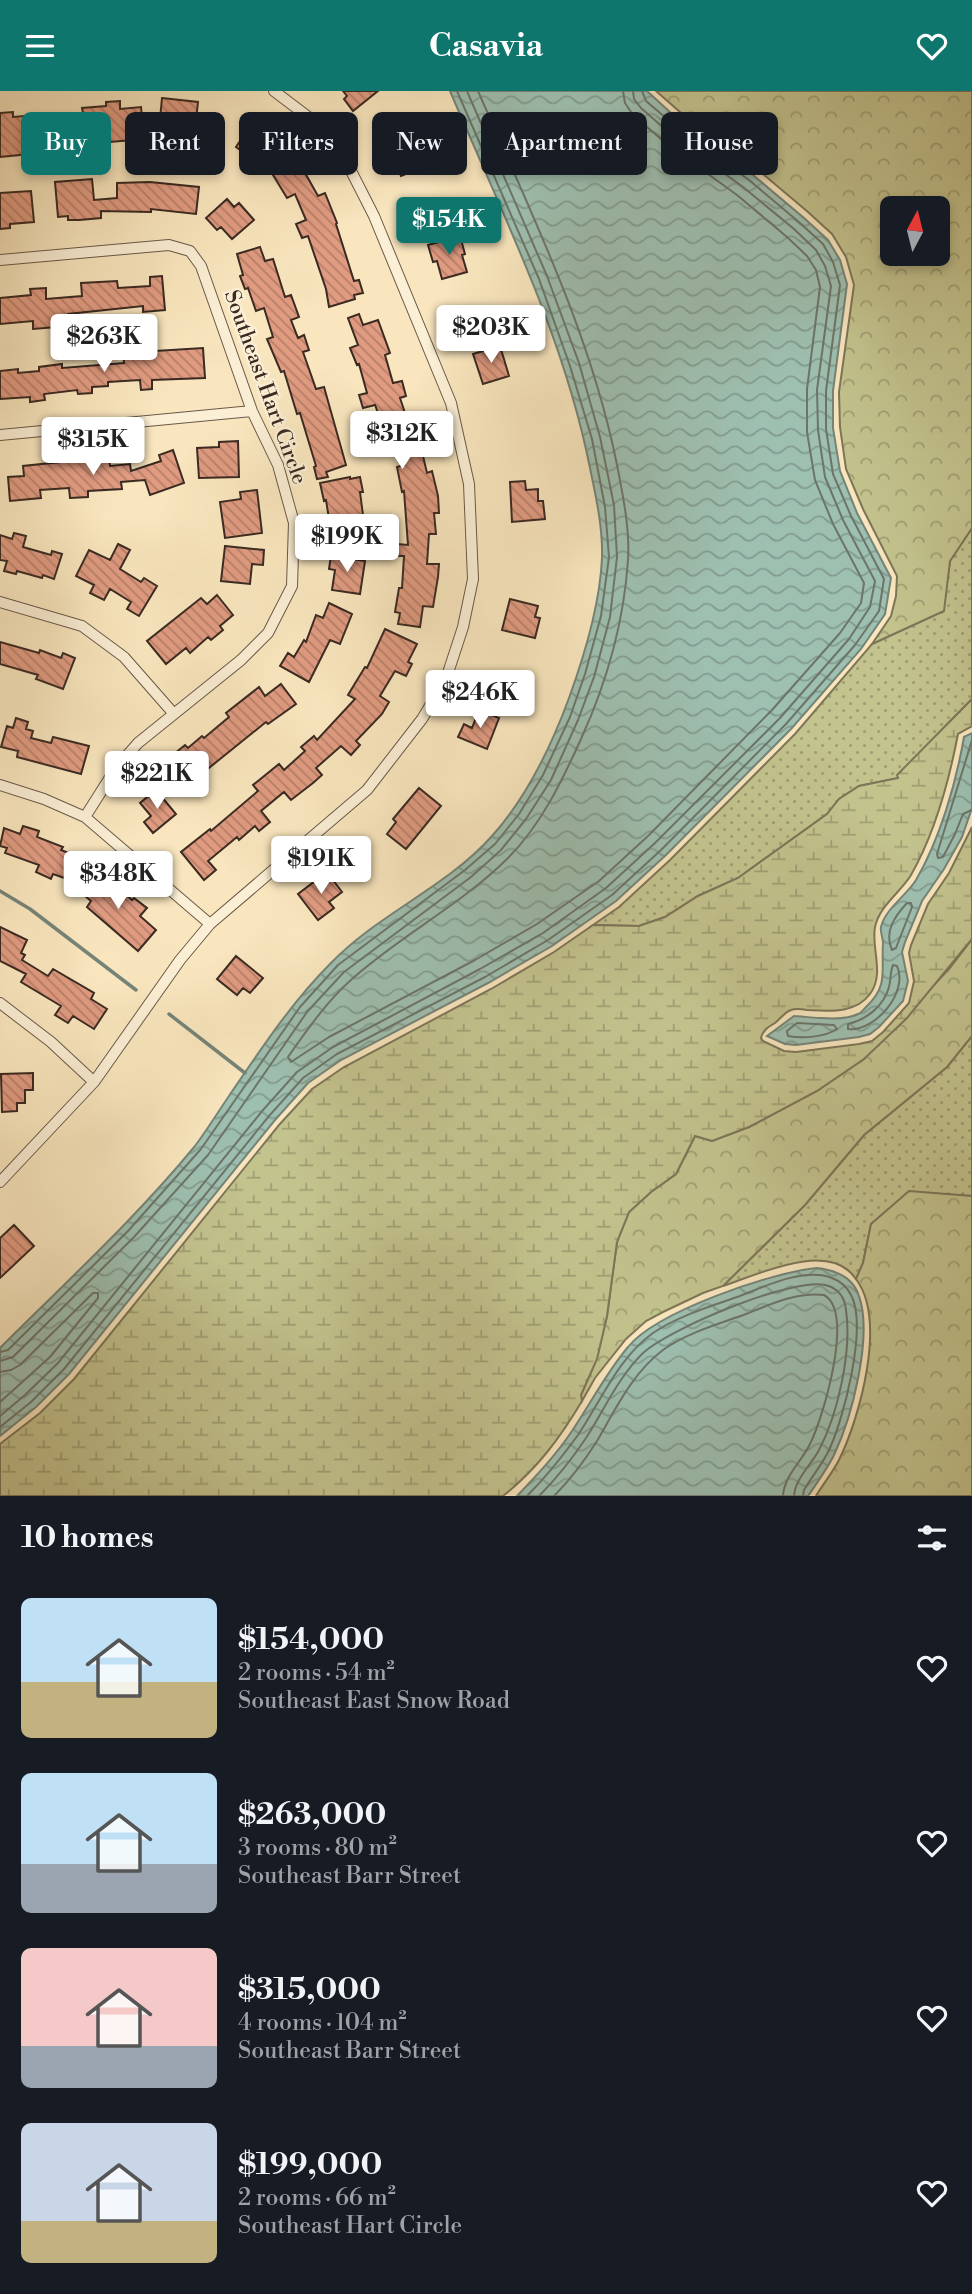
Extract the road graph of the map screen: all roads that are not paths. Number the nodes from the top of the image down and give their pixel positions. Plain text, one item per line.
1 (274, 91) edge
2 (0, 260) edge
3 (252, 411) junction
4 (0, 435) edge
5 (0, 602) edge
6 (174, 713) junction
7 (0, 785) edge
8 (85, 817) junction
9 (210, 924) junction
10 (0, 1003) edge
11 (94, 1082) junction
12 (0, 1182) edge

1 - 9 street
2 - 3 street, Southeast Hart Circle
3 - 4 street
3 - 6 street, Southeast Hart Circle
5 - 6 street
6 - 8 street, Southeast Hart Circle
7 - 8 street
8 - 9 street
9 - 11 street
10 - 11 street
11 - 12 street

